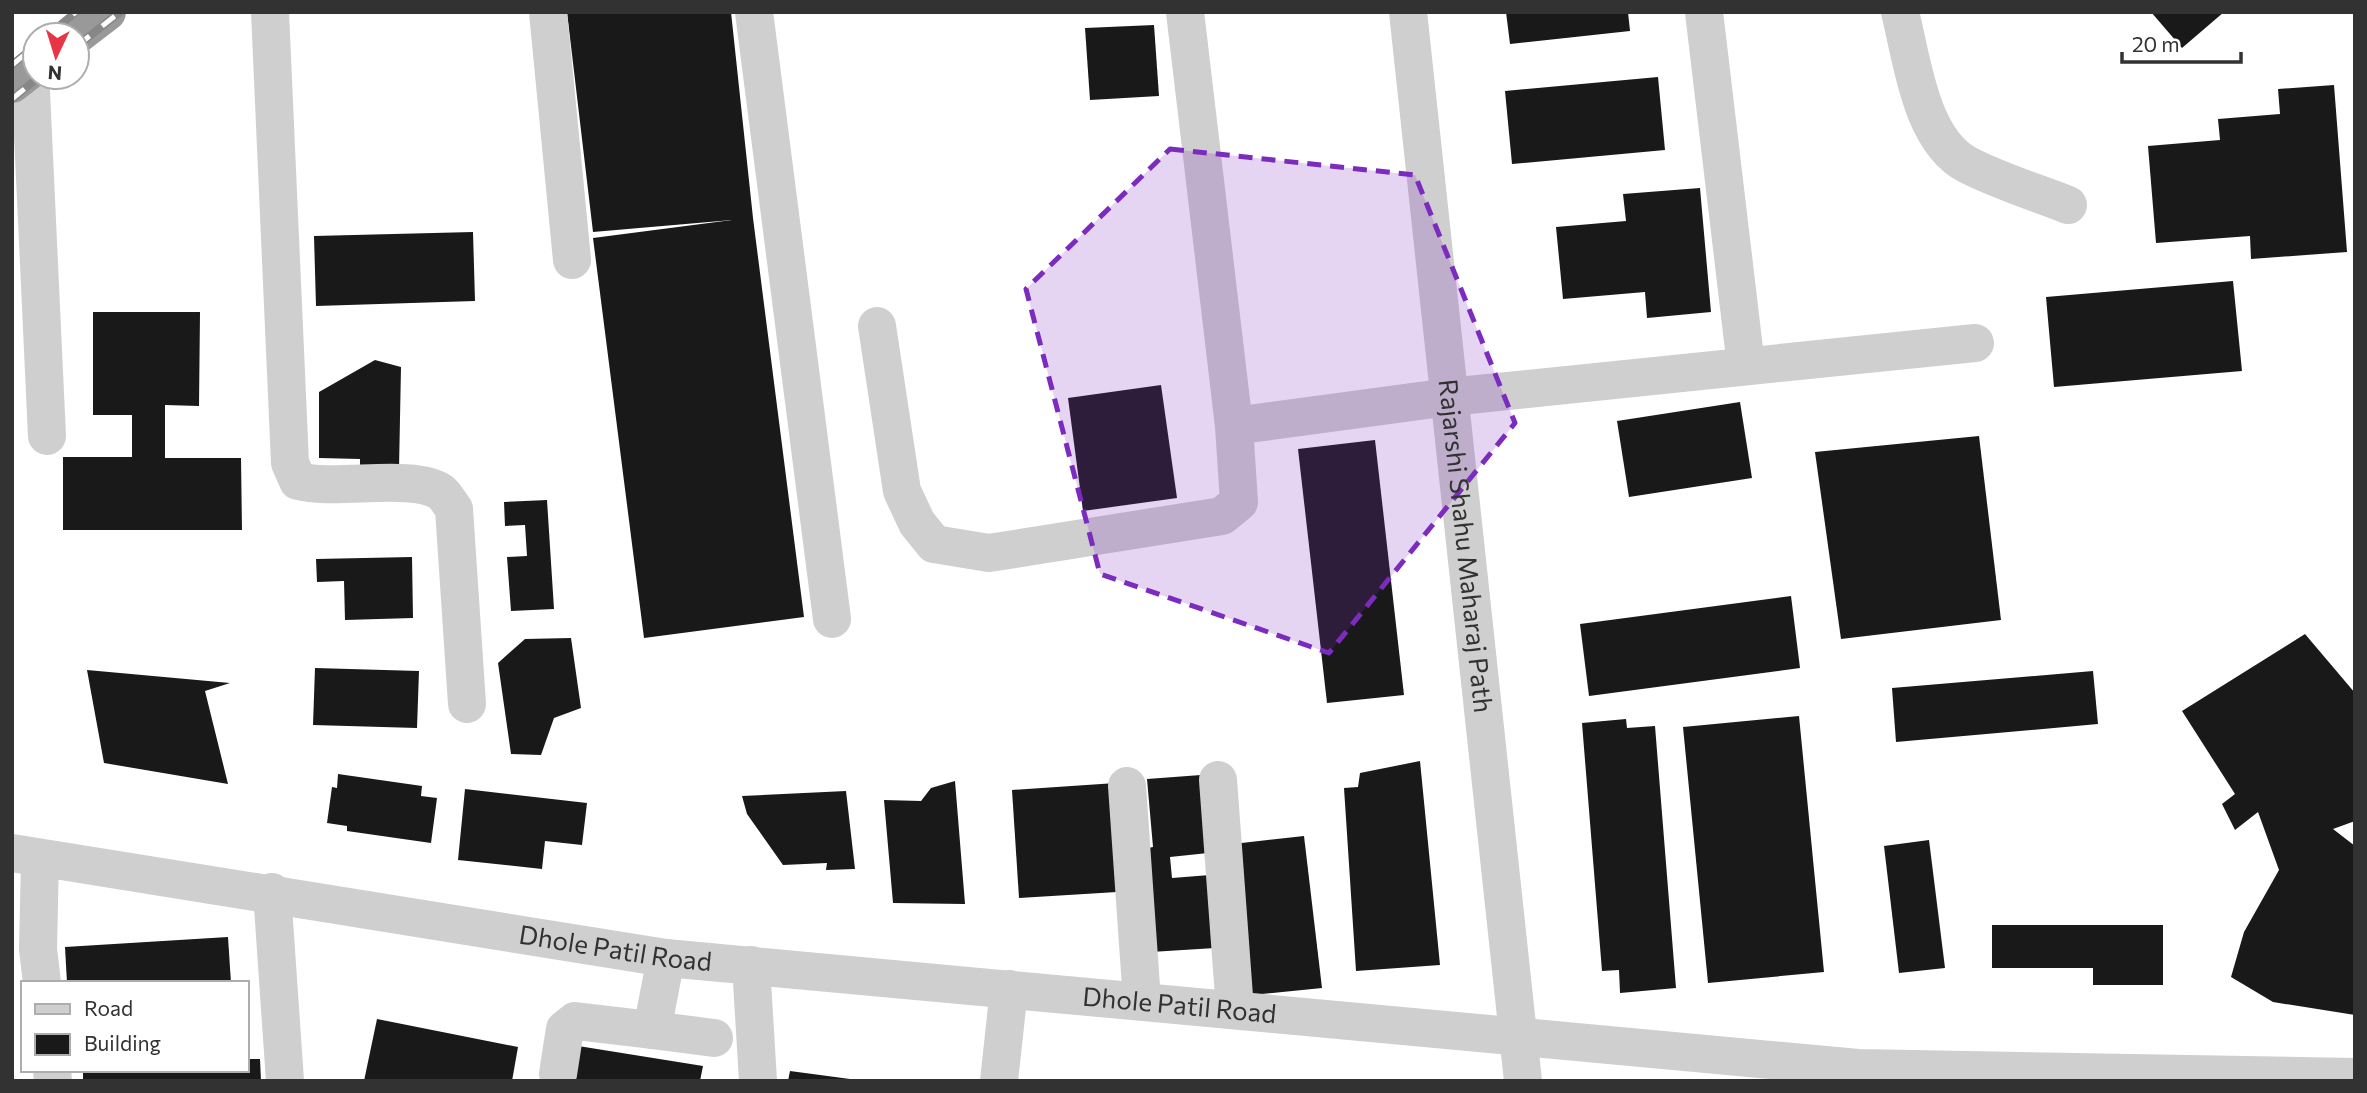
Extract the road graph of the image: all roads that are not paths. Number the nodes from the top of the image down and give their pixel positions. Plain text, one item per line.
1 (107, 12) edge
2 (270, 12) edge
3 (548, 12) edge
4 (754, 12) edge
5 (1185, 12) edge
6 (1408, 12) edge
7 (1900, 12) edge
8 (1714, 15) edge
9 (91, 24) edge
10 (27, 91) edge
11 (2068, 205) dead end
12 (572, 260) dead end
13 (877, 326) dead end
14 (1975, 343) dead end
15 (1746, 366) junction
16 (1449, 397) junction
17 (1234, 426) junction
18 (47, 436) dead end
19 (832, 619) dead end
20 (467, 704) dead end
21 (1218, 780) dead end
22 (1127, 786) dead end
23 (26, 855) edge
24 (272, 892) junction
25 (666, 958) junction
26 (31, 960) edge
27 (751, 965) junction
28 (1009, 989) junction
29 (1142, 1001) junction
30 (1235, 1010) junction
31 (652, 1030) junction
32 (1518, 1036) junction
33 (714, 1038) dead end
34 (1740, 1069) edge
35 (558, 1074) dead end
36 (1858, 1074) edge
37 (2092, 1077) edge
38 (2135, 1077) edge
39 (2333, 1079) edge
40 (285, 1081) edge
41 (758, 1081) edge
42 (999, 1081) edge
43 (1523, 1081) edge

1 - 9 highway
2 - 20 street
3 - 12 street
4 - 19 street
5 - 17 street
6 - 16 street, Rajarshi Shahu Maharaj Path
7 - 11 street
8 - 15 street
10 - 18 street
13 - 17 street
14 - 15 street
15 - 16 street
16 - 17 street
16 - 32 street, Rajarshi Shahu Maharaj Path
21 - 30 street
22 - 29 street
23 - 24 street, Dhole Patil Road
23 - 26 street
24 - 25 street, Dhole Patil Road
24 - 40 street
25 - 27 street, Dhole Patil Road
25 - 31 street
27 - 28 street, Dhole Patil Road
27 - 41 street
28 - 29 street, Dhole Patil Road
28 - 42 street
29 - 30 street, Dhole Patil Road
30 - 32 street, Dhole Patil Road
31 - 33 street
31 - 35 street
32 - 34 street, Dhole Patil Road
32 - 43 street, Rajarshi Shahu Maharaj Path
34 - 36 street, Dhole Patil Road
36 - 37 street, Dhole Patil Road
37 - 38 street, Dhole Patil Road
38 - 39 street, Dhole Patil Road

